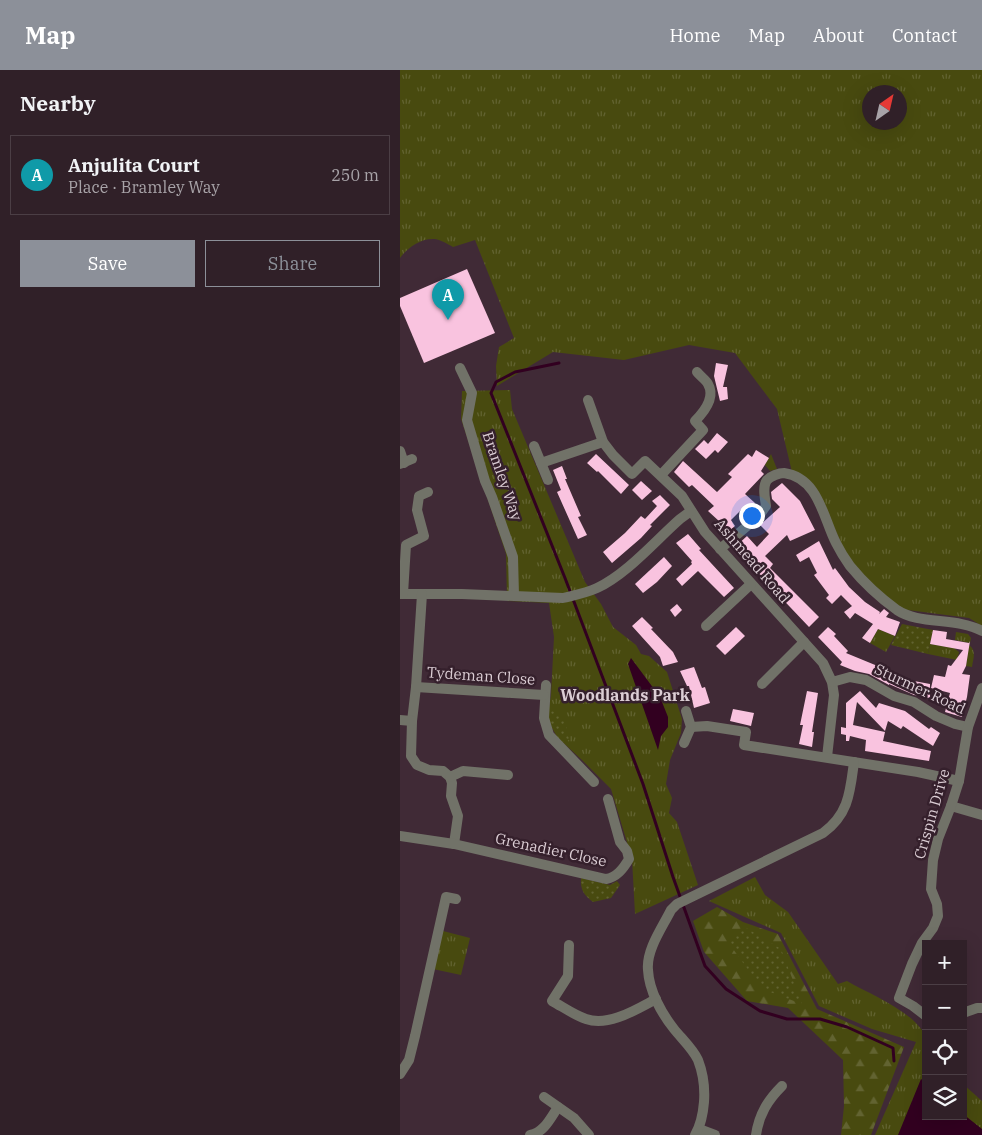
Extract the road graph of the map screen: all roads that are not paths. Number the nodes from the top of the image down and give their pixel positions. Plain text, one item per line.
1 (460, 368) dead end
2 (697, 372) dead end
3 (588, 400) dead end
4 (602, 442) junction
5 (534, 446) dead end
6 (400, 451) edge
7 (405, 462) edge
8 (541, 463) junction
9 (661, 476) junction
10 (548, 480) dead end
11 (428, 492) dead end
12 (691, 510) junction
13 (720, 549) junction
14 (751, 584) junction
15 (402, 594) edge
16 (422, 594) junction
17 (514, 595) junction
18 (706, 626) dead end
19 (982, 631) edge
20 (804, 642) junction
21 (832, 682) junction
22 (762, 684) dead end
23 (416, 687) junction
24 (982, 688) edge
25 (686, 711) dead end
26 (400, 720) edge
27 (412, 721) junction
28 (690, 727) junction
29 (968, 727) junction
30 (684, 743) dead end
31 (827, 757) junction
32 (854, 762) junction
33 (508, 775) dead end
34 (450, 777) junction
35 (959, 781) junction
36 (594, 782) dead end
37 (608, 798) dead end
38 (951, 806) junction
39 (982, 815) edge
40 (400, 836) edge
41 (454, 844) junction
42 (456, 899) dead end
43 (569, 945) dead end
44 (656, 999) junction
45 (982, 1008) edge
46 (967, 1012) edge
47 (922, 1013) edge
48 (400, 1074) edge
49 (782, 1086) dead end
50 (544, 1097) dead end
51 (558, 1107) junction
52 (697, 1132) edge
53 (530, 1135) edge
54 (590, 1135) edge
55 (715, 1135) edge
56 (756, 1135) edge

1 - 17 street, Bramley Way
2 - 9 street
3 - 4 street
4 - 8 street
4 - 9 street, Ashmead Road
5 - 8 street
6 - 7 street
8 - 10 street
9 - 12 street, Ashmead Road
11 - 15 street
12 - 13 street, Ashmead Road
12 - 17 street
13 - 14 street, Ashmead Road
13 - 19 street
14 - 18 street
14 - 20 street, Ashmead Road
15 - 16 street
16 - 17 street
16 - 23 street
20 - 21 street, Ashmead Road
20 - 22 street
21 - 29 street, Sturmer Road
21 - 31 street, Ashmead Road
23 - 27 street
23 - 36 street, Tydeman Close
24 - 29 street, Crispin Drive
25 - 28 street
26 - 27 street
27 - 34 street
28 - 30 street
28 - 31 street
29 - 35 street, Crispin Drive
31 - 32 street
32 - 35 street
32 - 44 street
33 - 34 street
34 - 41 street
35 - 38 street, Crispin Drive
37 - 41 street, Grenadier Close
38 - 39 street
38 - 47 street, Crispin Drive
40 - 41 street, Grenadier Close
42 - 48 street
43 - 44 street
44 - 52 street
45 - 46 street
49 - 56 street
50 - 51 street
51 - 53 street
51 - 54 street
52 - 55 street

